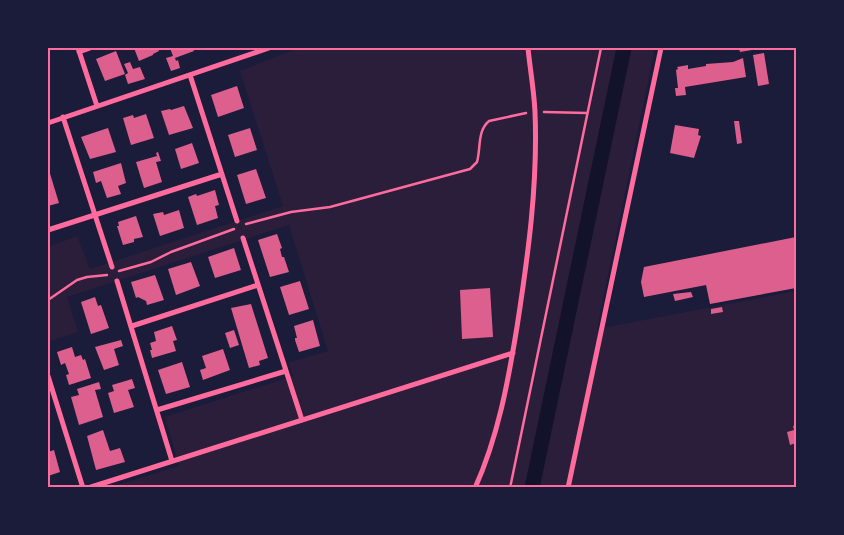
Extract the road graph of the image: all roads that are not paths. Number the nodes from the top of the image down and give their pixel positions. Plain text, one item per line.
1 (90, 48) edge
2 (269, 48) edge
3 (528, 48) edge
4 (661, 48) edge
5 (79, 50) edge
6 (190, 74) junction
7 (97, 106) junction
8 (63, 117) junction
9 (48, 122) edge
10 (222, 174) junction
11 (95, 215) junction
12 (237, 221) dead end
13 (48, 230) edge
14 (243, 238) dead end
15 (113, 270) road end
16 (117, 281) dead end
17 (258, 285) junction
18 (132, 326) junction
19 (513, 353) junction
20 (286, 371) junction
21 (48, 376) edge
22 (50, 390) edge
23 (157, 410) junction
24 (302, 420) junction
25 (172, 461) junction
26 (83, 488) edge
27 (88, 488) edge
28 (475, 488) edge
29 (568, 488) edge

1 - 5 street
2 - 6 street
3 - 19 street
4 - 29 street
5 - 7 street
6 - 7 street
6 - 10 street
7 - 8 street
8 - 9 street
8 - 11 street
10 - 11 street
10 - 12 street
11 - 13 street
11 - 15 street
14 - 17 street
16 - 18 street
17 - 18 street
17 - 20 street
18 - 23 street
19 - 24 street
19 - 28 street
20 - 23 street
20 - 24 street
21 - 22 street
22 - 26 street
23 - 25 street
24 - 25 street
25 - 27 street

